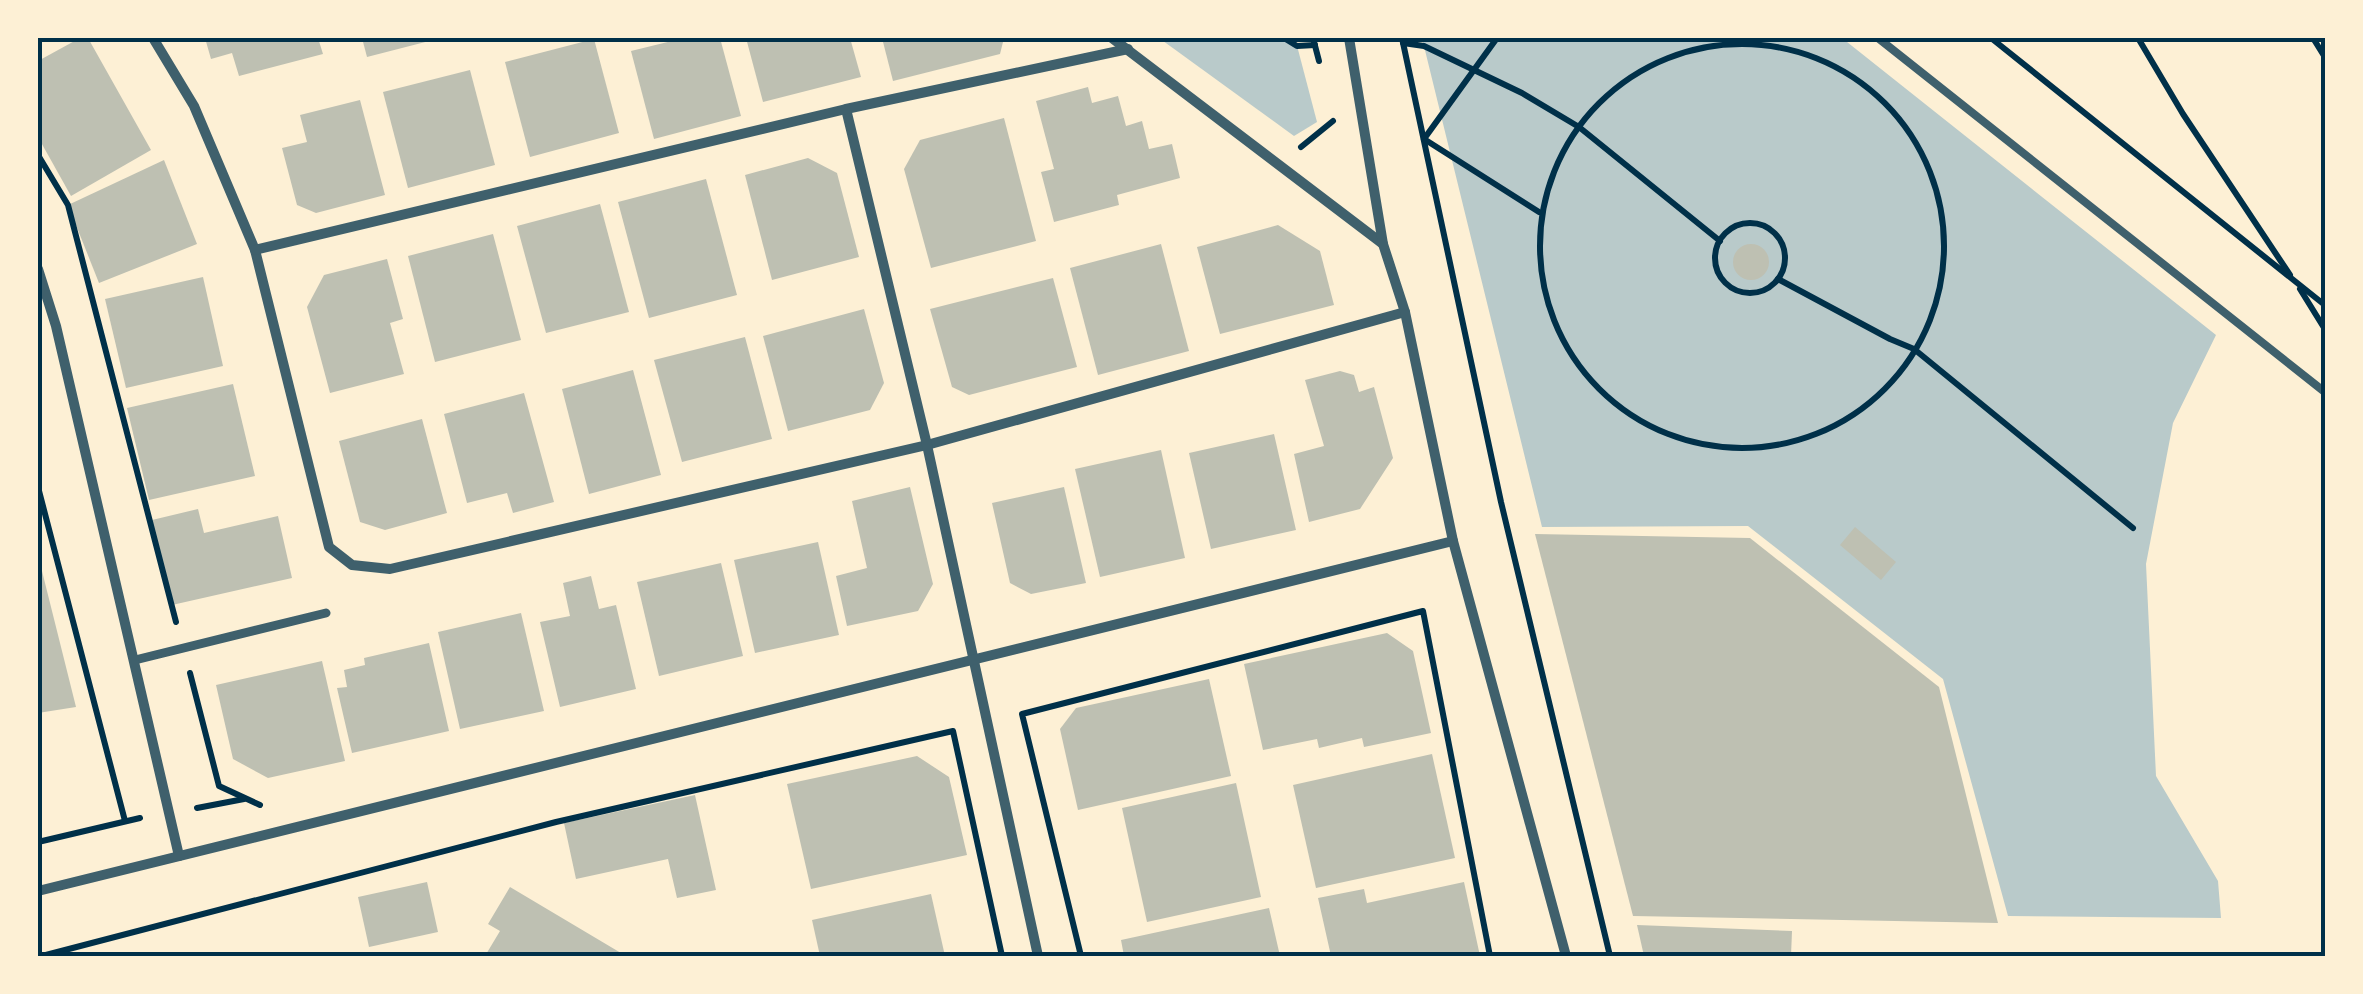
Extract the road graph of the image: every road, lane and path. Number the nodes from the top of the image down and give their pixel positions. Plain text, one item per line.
1 (153, 38) edge
2 (1112, 38) edge
3 (1284, 38) edge
4 (1348, 38) edge
5 (1497, 38) edge
6 (1704, 38) edge
7 (1878, 38) edge
8 (1991, 38) edge
9 (2138, 38) edge
10 (2313, 38) edge
11 (1402, 40) edge
12 (1314, 41) edge
13 (1706, 48) junction
14 (1128, 49) junction
15 (2326, 59) edge
16 (1471, 69) junction
17 (1322, 76) dead end
18 (1330, 108) dead end
19 (846, 109) junction
20 (1579, 127) junction
21 (1424, 139) junction
22 (1297, 150) dead end
23 (38, 155) edge
24 (1539, 212) junction
25 (1720, 242) junction
26 (1383, 244) junction
27 (255, 250) junction
28 (38, 269) edge
29 (1778, 279) junction
30 (2295, 282) junction
31 (2326, 306) edge
32 (1405, 312) junction
33 (2326, 331) edge
34 (1914, 349) junction
35 (2326, 393) edge
36 (927, 445) junction
37 (38, 487) edge
38 (2133, 528) dead end
39 (1454, 541) junction
40 (326, 613) dead end
41 (183, 648) junction
42 (135, 660) junction
43 (974, 662) junction
44 (278, 800) dead end
45 (38, 842) edge
46 (180, 856) junction
47 (38, 891) edge
48 (42, 956) edge
49 (1002, 956) edge
50 (1038, 956) edge
51 (1081, 956) edge
52 (1490, 956) edge
53 (1566, 956) edge
54 (1610, 956) edge

1 - 27 street
2 - 14 street
3 - 12 path
4 - 26 street
5 - 16 path
6 - 13 path
7 - 35 lane
8 - 30 path
9 - 30 path
10 - 15 path
11 - 16 path
11 - 21 path
12 - 17 path
13 - 20 path
13 - 34 path
14 - 19 street
14 - 26 street
16 - 20 path
16 - 21 path
18 - 22 path
19 - 27 street
19 - 36 street
20 - 24 path
20 - 25 path
21 - 24 path
21 - 54 path
23 - 41 path
24 - 34 path
25 - 29 path
25 - 29 path
26 - 32 street
27 - 36 street
28 - 42 street
29 - 34 path
30 - 31 path
30 - 33 path
32 - 36 street
32 - 39 street
34 - 38 path
36 - 43 street
37 - 45 path
39 - 43 street
39 - 53 street
40 - 41 street
41 - 42 street
41 - 44 path
42 - 46 street
43 - 46 street
43 - 50 street
46 - 47 street
48 - 49 path
51 - 52 path

